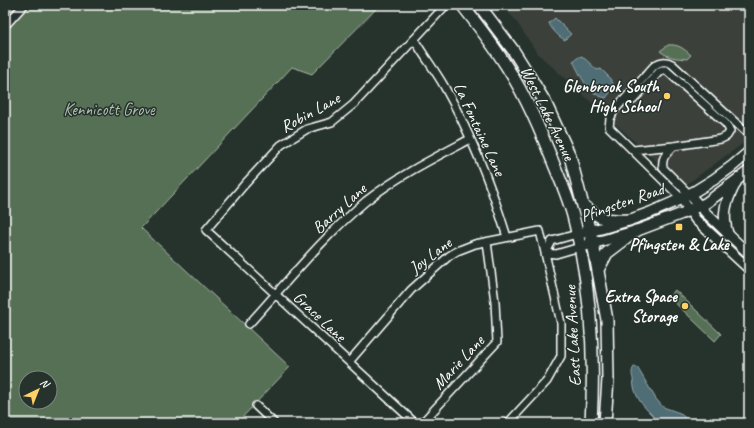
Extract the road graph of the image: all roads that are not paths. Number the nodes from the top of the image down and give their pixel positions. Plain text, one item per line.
1 (24, 5) edge
2 (446, 5) edge
3 (462, 5) edge
4 (479, 5) edge
5 (5, 26) edge
6 (414, 39) junction
7 (622, 101) junction
8 (749, 135) edge
9 (470, 140) junction
10 (674, 146) junction
11 (633, 150) junction
12 (749, 152) edge
13 (749, 171) edge
14 (737, 180) junction
15 (685, 196) junction
16 (583, 205) junction
17 (699, 206) junction
18 (689, 210) junction
19 (630, 220) junction
20 (206, 230) joint
21 (636, 231) junction
22 (590, 232) junction
23 (577, 234) junction
24 (728, 235) junction
25 (507, 238) junction
26 (487, 242) junction
27 (593, 244) junction
28 (580, 247) junction
29 (546, 253) junction
30 (749, 254) edge
31 (749, 269) edge
32 (598, 270) junction
33 (275, 295) junction
34 (249, 324) dead end
35 (349, 362) junction
36 (256, 406) dead end
37 (274, 423) edge
38 (415, 423) edge
39 (422, 423) edge
40 (508, 423) edge
41 (591, 423) edge
42 (605, 423) edge

1 - 5 street
2 - 6 street, Robin Lane
3 - 23 main road, West Lake Avenue
4 - 16 main road, West Lake Avenue
6 - 9 street, La Fontaine Lane
6 - 20 street, Robin Lane
7 - 8 street
7 - 10 street
7 - 11 street
9 - 25 street, La Fontaine Lane
9 - 33 street, Barry Lane
10 - 11 street
10 - 15 street
11 - 15 street
12 - 15 main road, Pfingsten Road
13 - 14 main road, Pfingsten Road
14 - 17 main road, Pfingsten Road
14 - 24 main road
15 - 17 street
15 - 18 street
15 - 19 main road, Pfingsten Road
16 - 19 main road
16 - 22 main road, West Lake Avenue
17 - 18 main road, Pfingsten Road
17 - 24 street
18 - 21 main road, Pfingsten Road
18 - 31 street
19 - 22 main road, Pfingsten Road
20 - 33 street, Grace Lane
21 - 27 main road, Pfingsten Road
21 - 32 main road
22 - 23 main road, Pfingsten Road
22 - 27 main road, West Lake Avenue
23 - 28 main road, West Lake Avenue
23 - 29 street, Pfingsten Road
24 - 30 street
25 - 26 street, Joy Lane
25 - 29 street, Joy Lane
26 - 35 street, Joy Lane
26 - 39 street, Marie Lane
27 - 28 main road, Pfingsten Road
27 - 32 main road, East Lake Avenue
28 - 29 street, Pfingsten Road
28 - 41 main road, East Lake Avenue
29 - 40 street
32 - 42 main road, East Lake Avenue
33 - 34 street, Barry Lane
33 - 35 street, Grace Lane
35 - 38 street, Grace Lane
36 - 37 street

